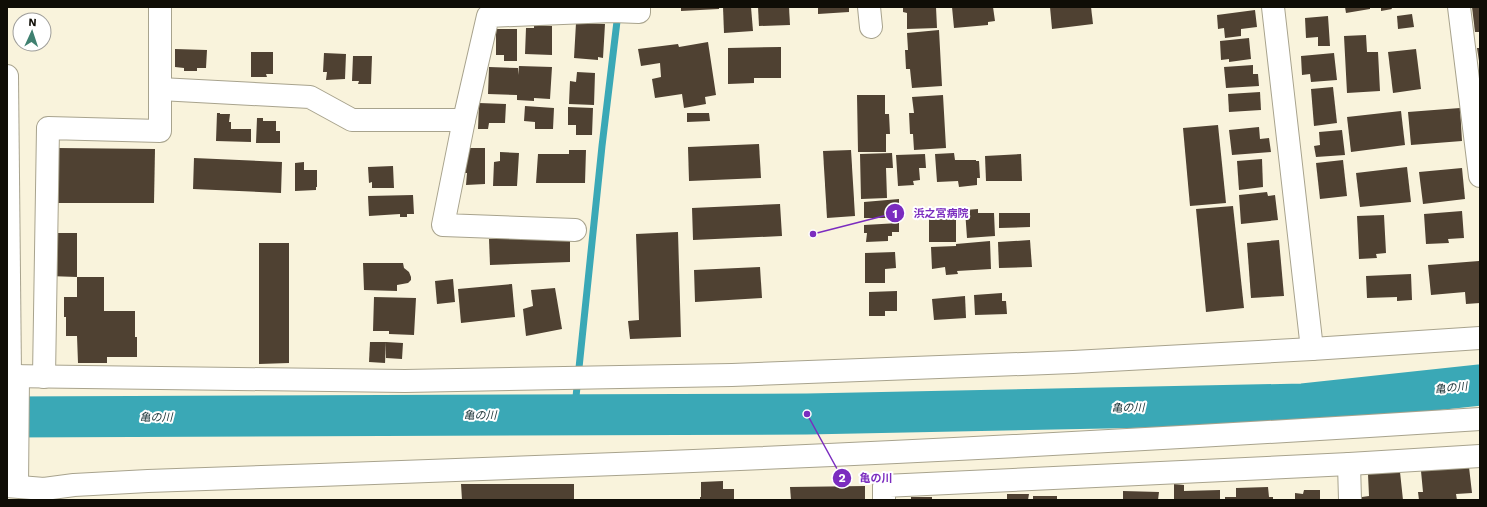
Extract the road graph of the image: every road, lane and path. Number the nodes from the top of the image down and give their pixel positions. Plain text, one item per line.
1 (160, 7) edge
2 (1273, 7) edge
3 (1459, 7) edge
4 (626, 10) edge
5 (7, 76) edge
6 (160, 89) junction
7 (464, 120) junction
8 (1480, 176) edge
9 (575, 230) dead end
10 (1480, 338) edge
11 (1312, 349) junction
12 (44, 377) junction
13 (13, 378) edge
14 (1480, 419) edge
15 (1480, 456) edge
16 (1349, 464) junction
17 (12, 488) edge
18 (884, 500) edge
19 (1350, 500) edge

1 - 6 street
2 - 11 street
3 - 8 street
4 - 7 street
5 - 13 street
6 - 7 street
6 - 12 street
7 - 9 street
10 - 11 street
11 - 12 street
12 - 13 street
13 - 17 street
14 - 17 street
15 - 16 street
16 - 18 street
16 - 19 street

